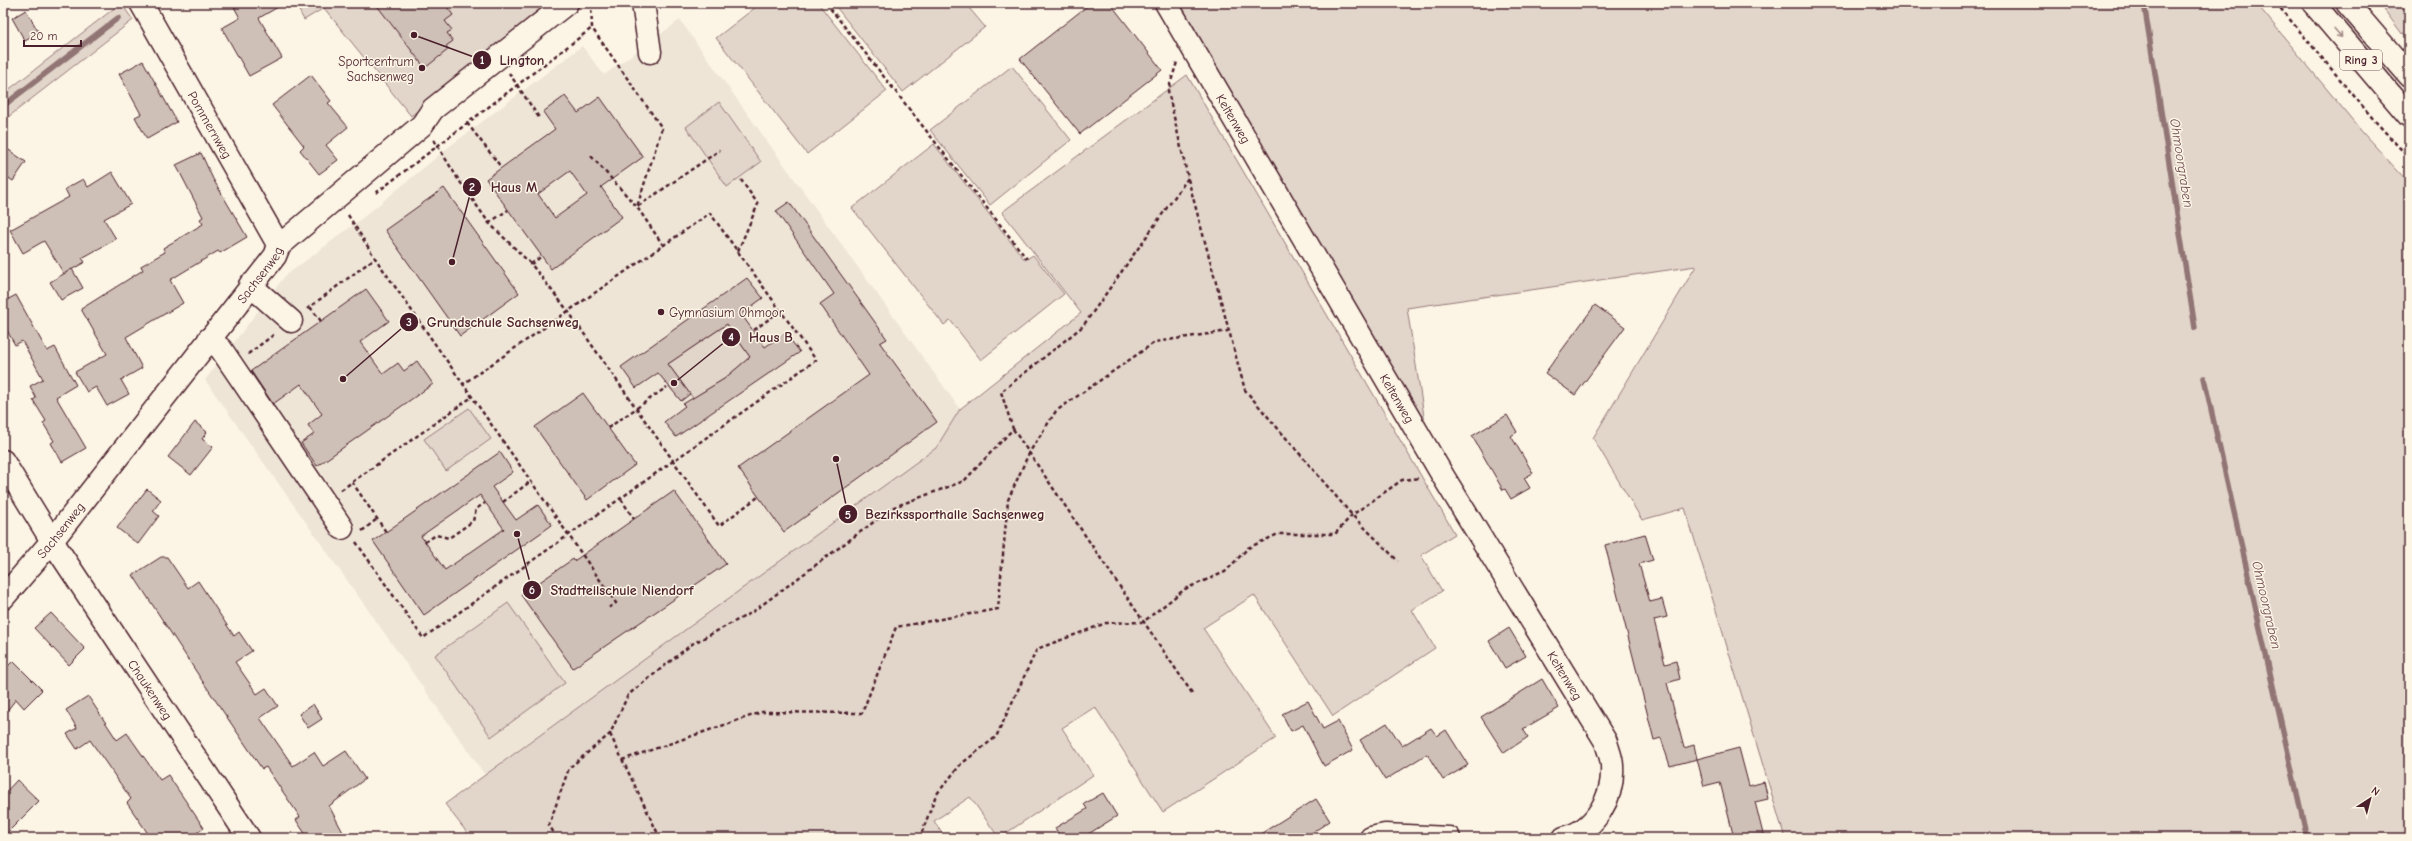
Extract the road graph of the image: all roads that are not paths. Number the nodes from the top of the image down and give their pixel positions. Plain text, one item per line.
1 (141, 3) edge
2 (566, 3) edge
3 (644, 3) edge
4 (1166, 3) edge
5 (2313, 3) edge
6 (2347, 3) edge
7 (650, 52) dead end
8 (2409, 75) edge
9 (2409, 116) edge
10 (279, 246) junction
11 (250, 285) junction
12 (291, 321) dead end
13 (209, 338) junction
14 (3, 461) edge
15 (351, 533) road end
16 (52, 540) junction
17 (3, 598) edge
18 (249, 838) edge
19 (1371, 838) edge
20 (1449, 838) edge
21 (1564, 838) edge

1 - 10 street, Pommernweg
2 - 10 street, Sachsenweg
3 - 7 street
4 - 21 street, Keltenweg
5 -> 9 street, Ring 3
6 - 8 street, Ring 3
10 - 11 street, Sachsenweg
11 - 12 street
11 - 13 street, Sachsenweg
13 - 15 street
13 - 16 street, Sachsenweg
14 - 16 street, Chaukenweg
16 - 17 street, Sachsenweg
16 - 18 street, Chaukenweg
19 - 20 street

